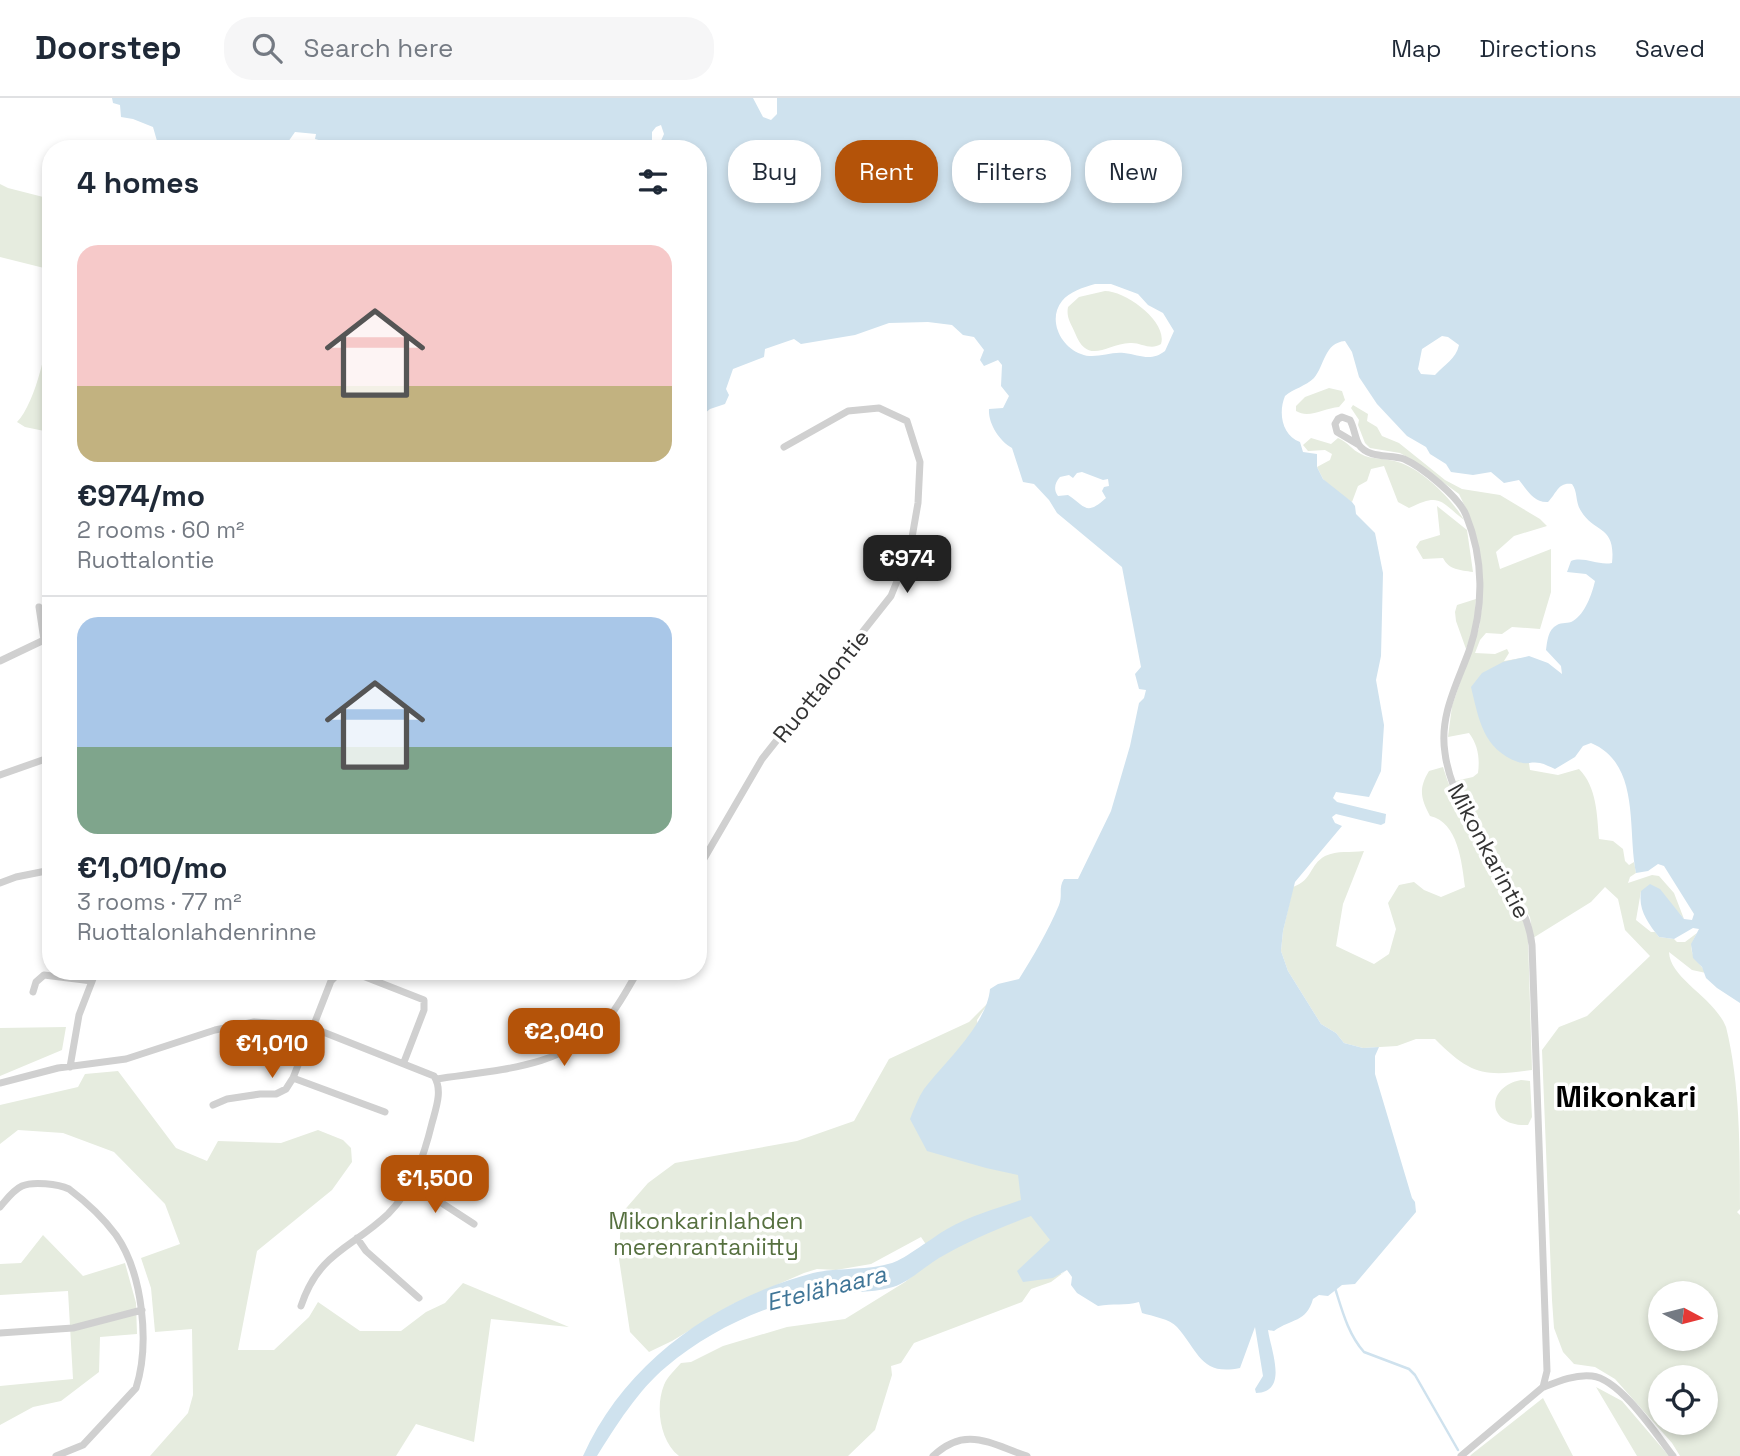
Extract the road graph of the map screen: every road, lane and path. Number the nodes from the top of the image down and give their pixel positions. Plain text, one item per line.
1 (1359, 445) dead end
2 (784, 447) dead end
3 (39, 607) dead end
4 (42, 627) edge
5 (42, 641) edge
6 (0, 662) edge
7 (42, 760) edge
8 (0, 775) edge
9 (707, 854) edge
10 (42, 872) edge
11 (0, 883) edge
12 (42, 977) edge
13 (84, 980) edge
14 (332, 980) edge
15 (374, 980) edge
16 (632, 980) edge
17 (92, 981) joint
18 (33, 992) dead end
19 (313, 1028) junction
20 (404, 1062) junction
21 (70, 1067) junction
22 (293, 1077) junction
23 (437, 1079) junction
24 (0, 1083) edge
25 (213, 1104) dead end
26 (385, 1112) dead end
27 (411, 1183) junction
28 (0, 1207) edge
29 (474, 1224) dead end
30 (357, 1238) junction
31 (419, 1298) dead end
32 (301, 1306) dead end
33 (142, 1310) junction
34 (0, 1333) edge
35 (1543, 1387) junction
36 (56, 1456) edge
37 (933, 1456) edge
38 (1027, 1456) edge
39 (1461, 1456) edge
40 (1673, 1456) edge

1 - 35 street, Mikonkarintie
2 - 9 street, Ruottalontie
3 - 4 street
5 - 6 street
7 - 8 street
10 - 11 street
12 - 18 street
13 - 17 street
14 - 19 street
15 - 20 street
16 - 23 street
17 - 21 street
19 - 20 street
19 - 21 street
19 - 22 street
20 - 23 street
21 - 24 street
22 - 25 street
22 - 26 street
23 - 27 street
27 - 29 street
27 - 30 street
28 - 33 street
30 - 31 street
30 - 32 street
33 - 34 street
33 - 36 street
35 - 39 street
35 - 40 street
37 - 38 street

